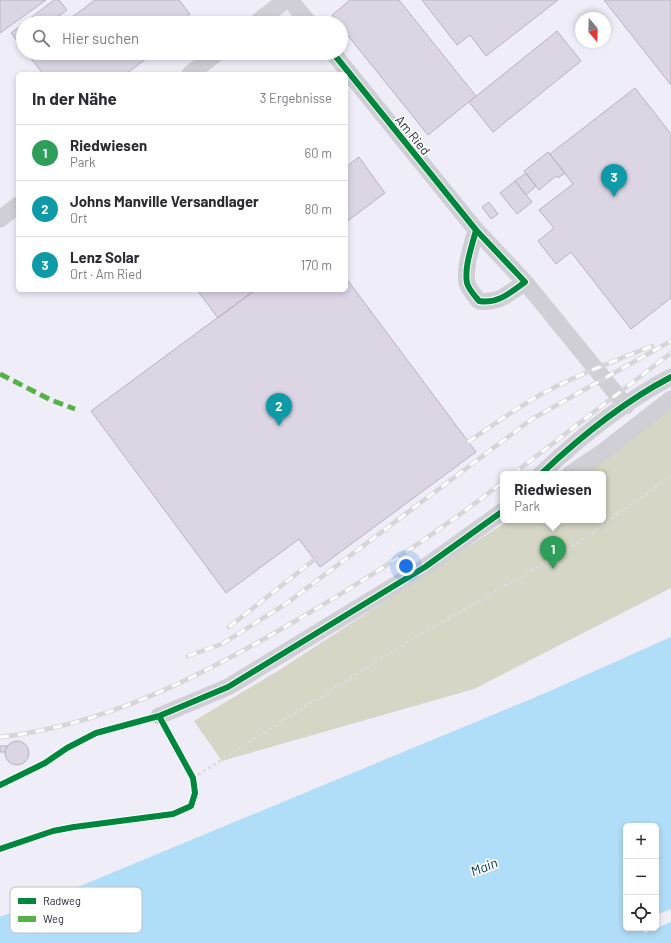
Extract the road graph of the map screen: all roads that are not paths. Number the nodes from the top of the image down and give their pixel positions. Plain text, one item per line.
1 (286, 0) edge
2 (290, 0) edge
3 (265, 16) edge
4 (303, 16) edge
5 (208, 60) edge
6 (339, 60) edge
7 (193, 72) edge
8 (16, 207) edge
9 (0, 219) edge
10 (476, 230) junction
11 (525, 282) junction
12 (671, 377) edge
13 (671, 399) edge
14 (626, 406) junction
15 (544, 471) edge
16 (574, 471) edge
17 (500, 514) edge
18 (158, 716) dead end

1 - 3 street
2 - 4 street
5 - 7 street
6 - 10 street, Am Ried
8 - 9 street
10 - 11 street, Am Ried
10 - 11 street
11 - 14 street, Am Ried
12 - 14 street
13 - 16 street
14 - 15 street
17 - 18 street

